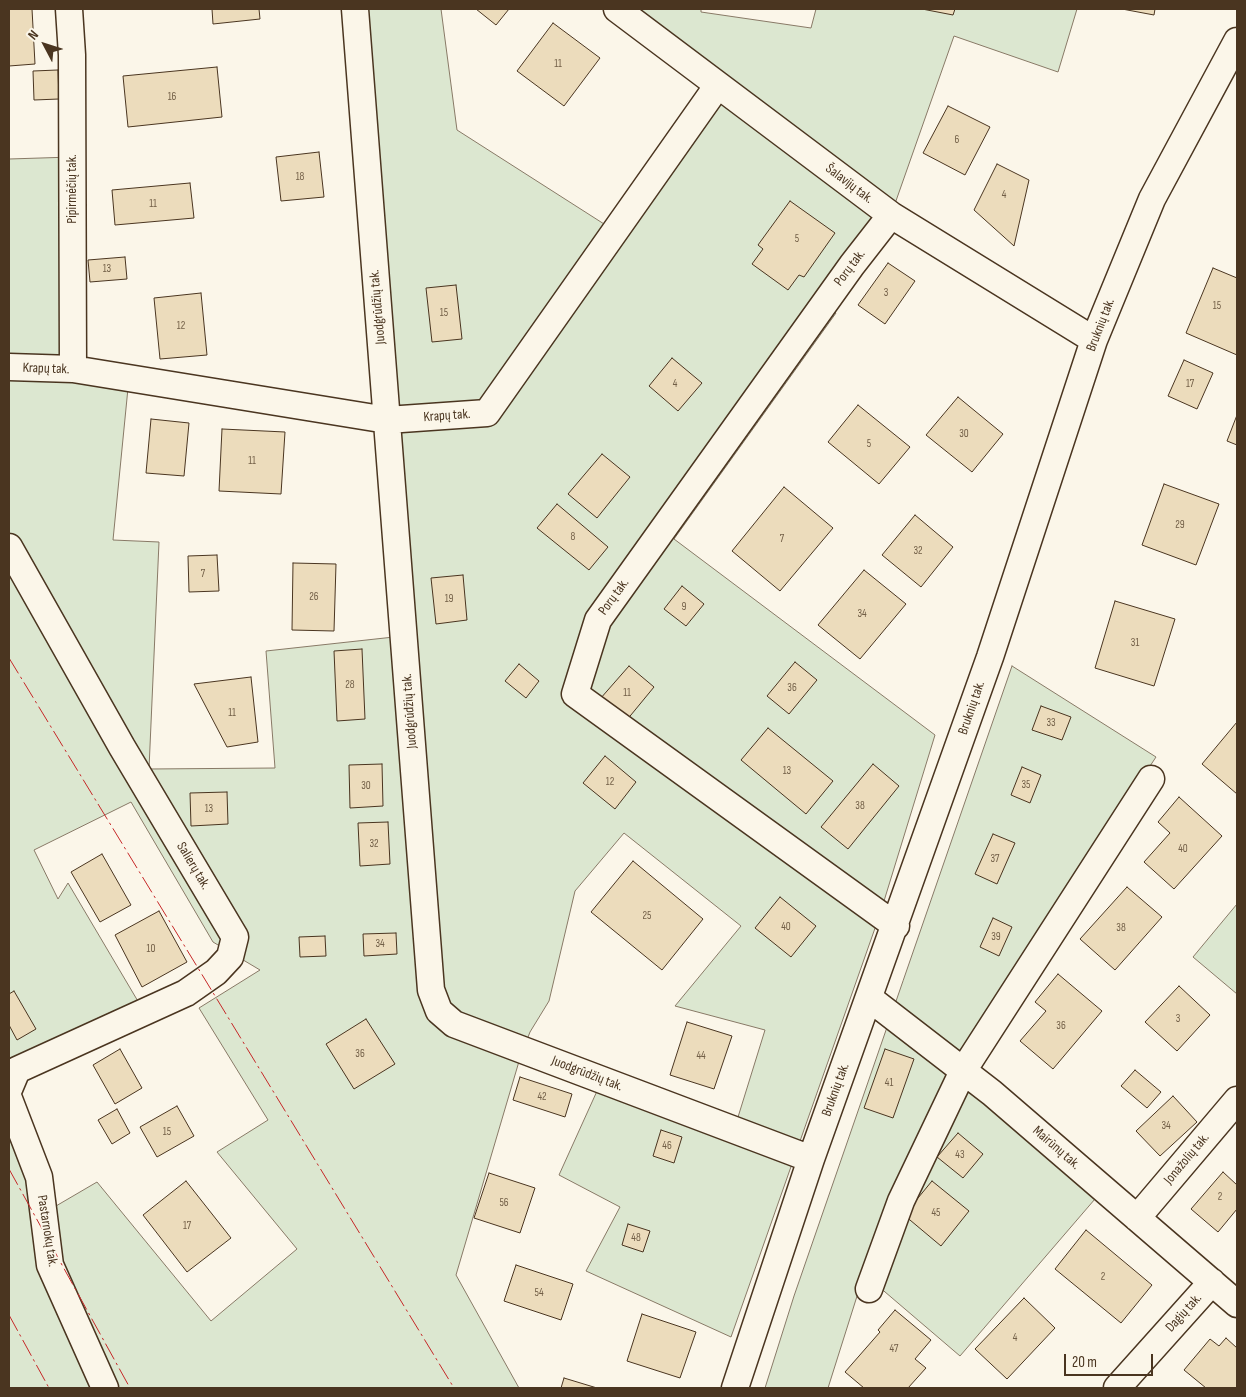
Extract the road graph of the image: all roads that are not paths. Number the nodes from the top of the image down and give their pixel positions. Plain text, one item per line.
1 (69, 9) edge
2 (355, 9) edge
3 (617, 9) edge
4 (1237, 41) edge
5 (718, 85) junction
6 (891, 215) junction
7 (1094, 340) junction
8 (9, 367) edge
9 (73, 369) junction
10 (387, 420) junction
11 (9, 548) edge
12 (1151, 779) dead end
13 (896, 926) junction
14 (869, 998) junction
15 (962, 1070) junction
16 (9, 1089) edge
17 (9, 1099) edge
18 (1237, 1100) edge
19 (811, 1159) junction
20 (1137, 1218) junction
21 (1212, 1282) junction
22 (869, 1289) dead end
23 (1237, 1304) edge
24 (104, 1388) edge
25 (736, 1388) edge
26 (1117, 1388) edge

1 - 9 street, Pipirmėčių tak.
2 - 10 street, Juodgrūdžių tak.
3 - 5 street, Šalavijų tak.
4 - 7 street, Bruknių tak.
5 - 6 street, Šalavijų tak.
5 - 10 street, Krapų tak.
6 - 7 street, Šalavijų tak.
6 - 13 street, Porų tak.
7 - 13 street, Bruknių tak.
8 - 9 street, Krapų tak.
9 - 10 street, Krapų tak.
10 - 19 street, Juodgrūdžių tak.
11 - 16 street, Salierų tak.
12 - 15 street
13 - 14 street, Bruknių tak.
14 - 15 street, Mairūnų tak.
14 - 19 street, Bruknių tak.
15 - 20 street, Mairūnų tak.
15 - 22 street
17 - 24 street, Pastarnokų tak.
18 - 20 street, Jonažolių tak.
19 - 25 street, Bruknių tak.
20 - 21 street, Mairūnų tak.
21 - 23 street, Mairūnų tak.
21 - 26 street, Dagių tak.

